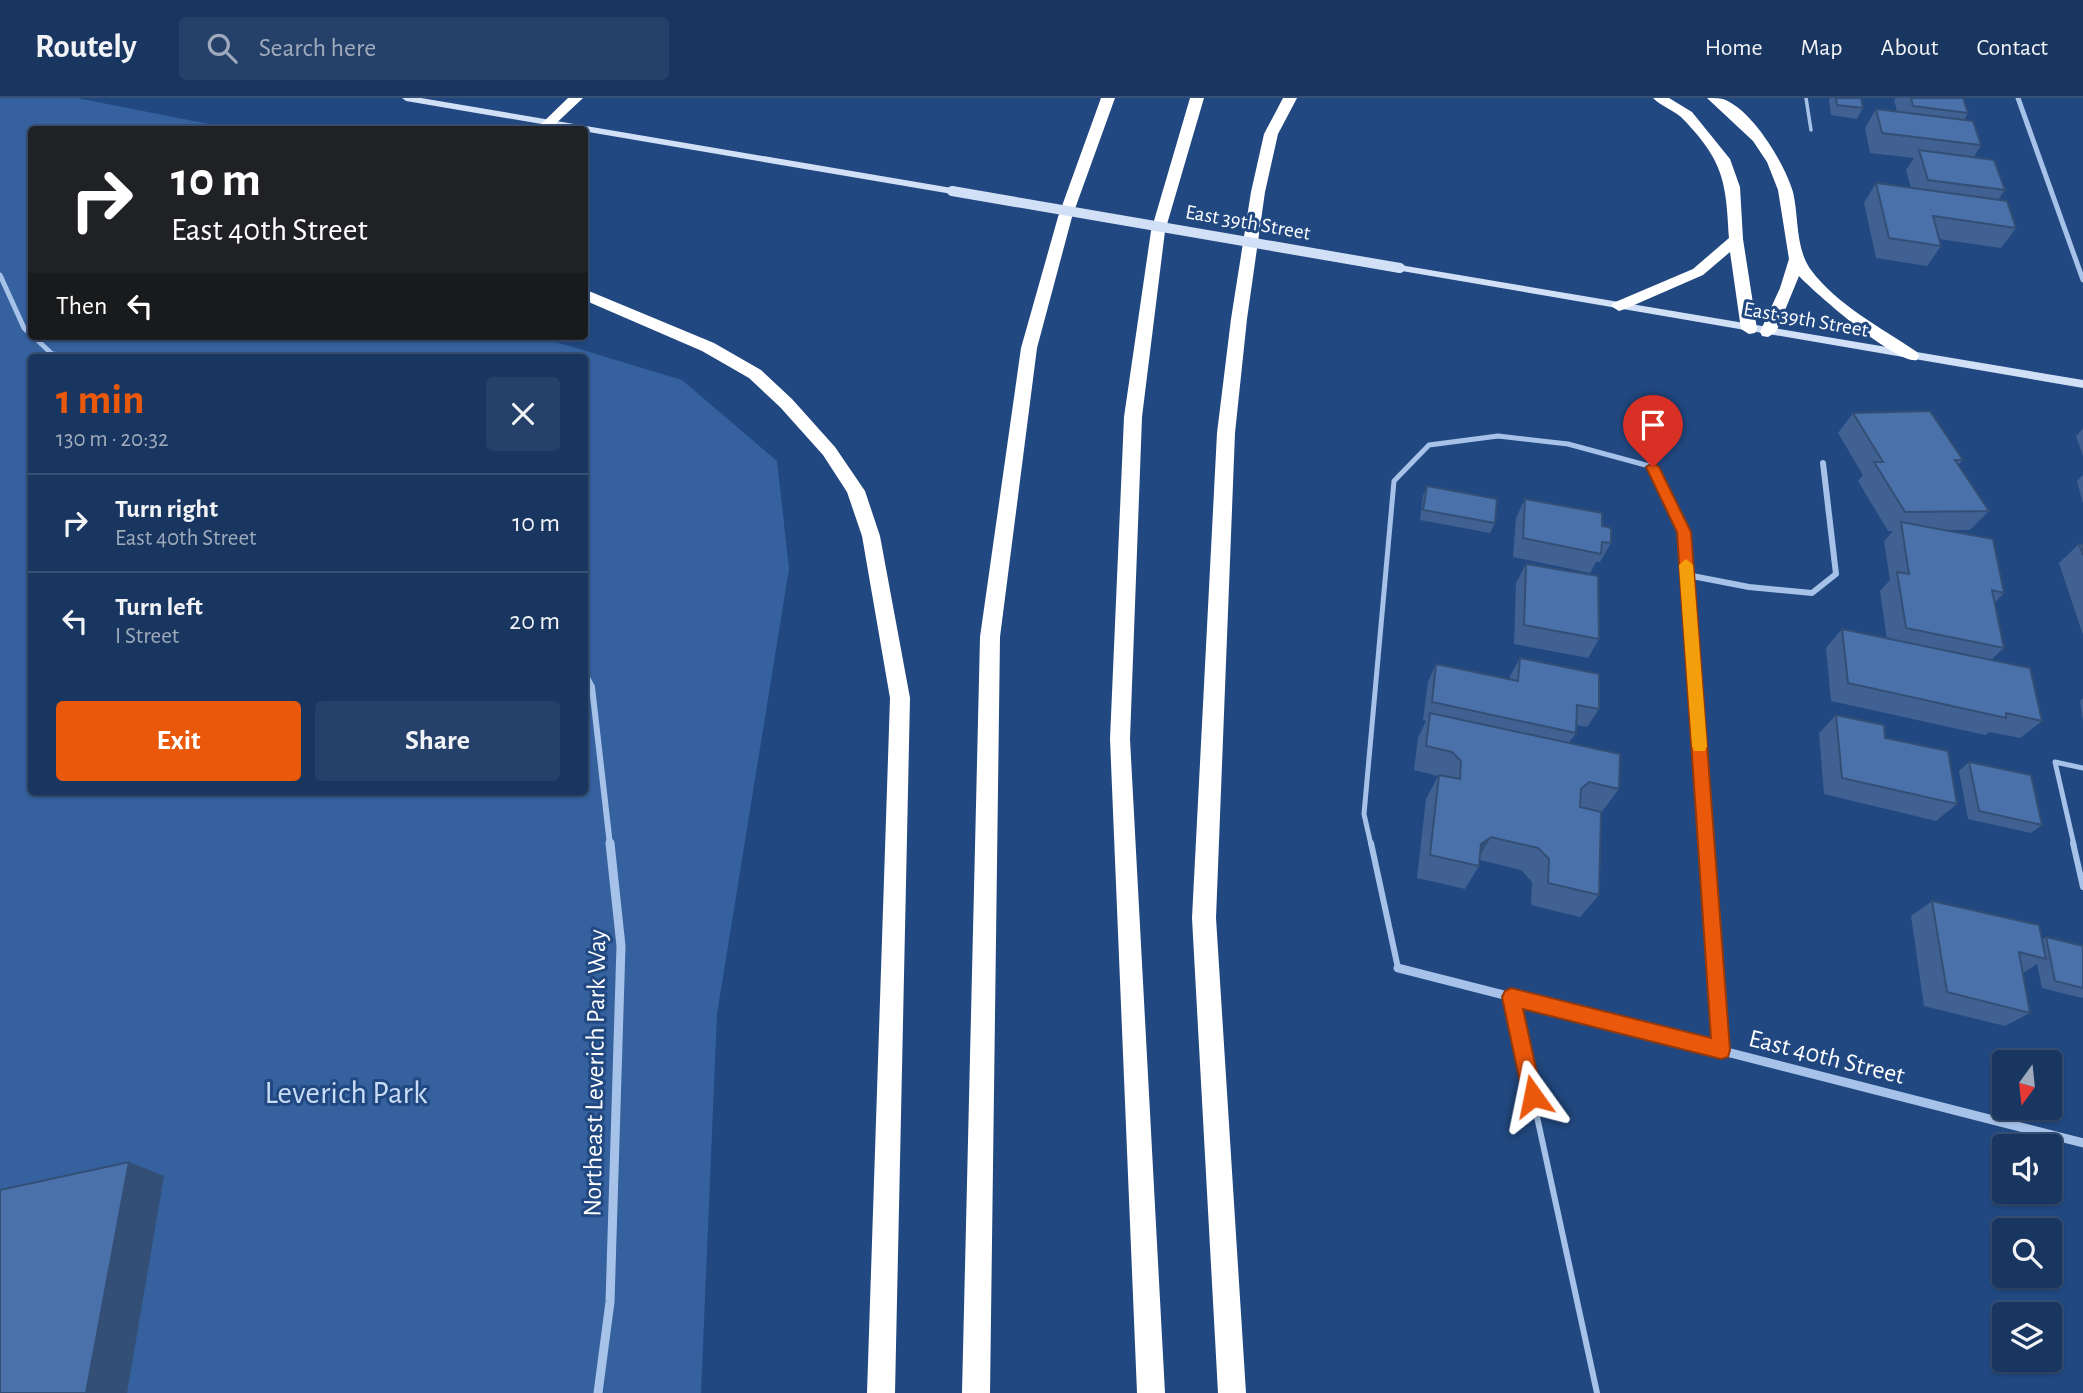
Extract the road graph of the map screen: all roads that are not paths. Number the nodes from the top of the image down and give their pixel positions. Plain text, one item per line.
1 (406, 98) edge
2 (576, 98) edge
3 (1108, 98) edge
4 (1197, 98) edge
5 (1290, 98) edge
6 (1660, 98) edge
7 (1714, 98) edge
8 (1806, 98) edge
9 (2018, 98) edge
10 (544, 126) edge
11 (1811, 130) dead end
12 (588, 133) edge
13 (1736, 239) junction
14 (1797, 260) junction
15 (0, 275) edge
16 (2083, 280) edge
17 (588, 296) edge
18 (1619, 306) junction
19 (1749, 329) junction
20 (28, 332) edge
21 (1768, 332) junction
22 (36, 340) edge
23 (52, 354) edge
24 (1911, 356) junction
25 (2083, 384) edge
26 (1823, 463) dead end
27 (1653, 467) joint
28 (1687, 575) junction
29 (588, 680) edge
30 (2083, 768) edge
31 (2083, 887) edge
32 (1398, 968) joint
33 (1511, 997) junction
34 (1721, 1050) junction
35 (2083, 1143) edge
36 (598, 1393) edge
37 (881, 1393) edge
38 (976, 1393) edge
39 (1151, 1393) edge
40 (1232, 1393) edge
41 (1597, 1393) edge

1 - 10 main road, East 39th Street
2 - 10 highway
3 - 38 highway
4 - 39 highway
5 - 40 highway
6 - 13 highway
7 - 14 highway
8 - 11 lane
9 - 16 street
12 - 18 main road, East 39th Street, bridge
13 - 18 highway
13 - 19 highway
14 - 21 highway
14 - 24 highway
15 - 20 street
17 - 37 highway
18 - 19 main road, East 39th Street
19 - 21 main road, East 39th Street
21 - 24 main road, East 39th Street
22 - 23 street
24 - 25 main road, East 39th Street
26 - 28 street
27 - 28 street
27 - 32 lane
28 - 34 street
29 - 36 street, Northeast Leverich Park Way
30 - 31 lane
32 - 33 street, East 40th Street
33 - 34 street, East 40th Street
33 - 41 lane
34 - 35 street, East 40th Street

